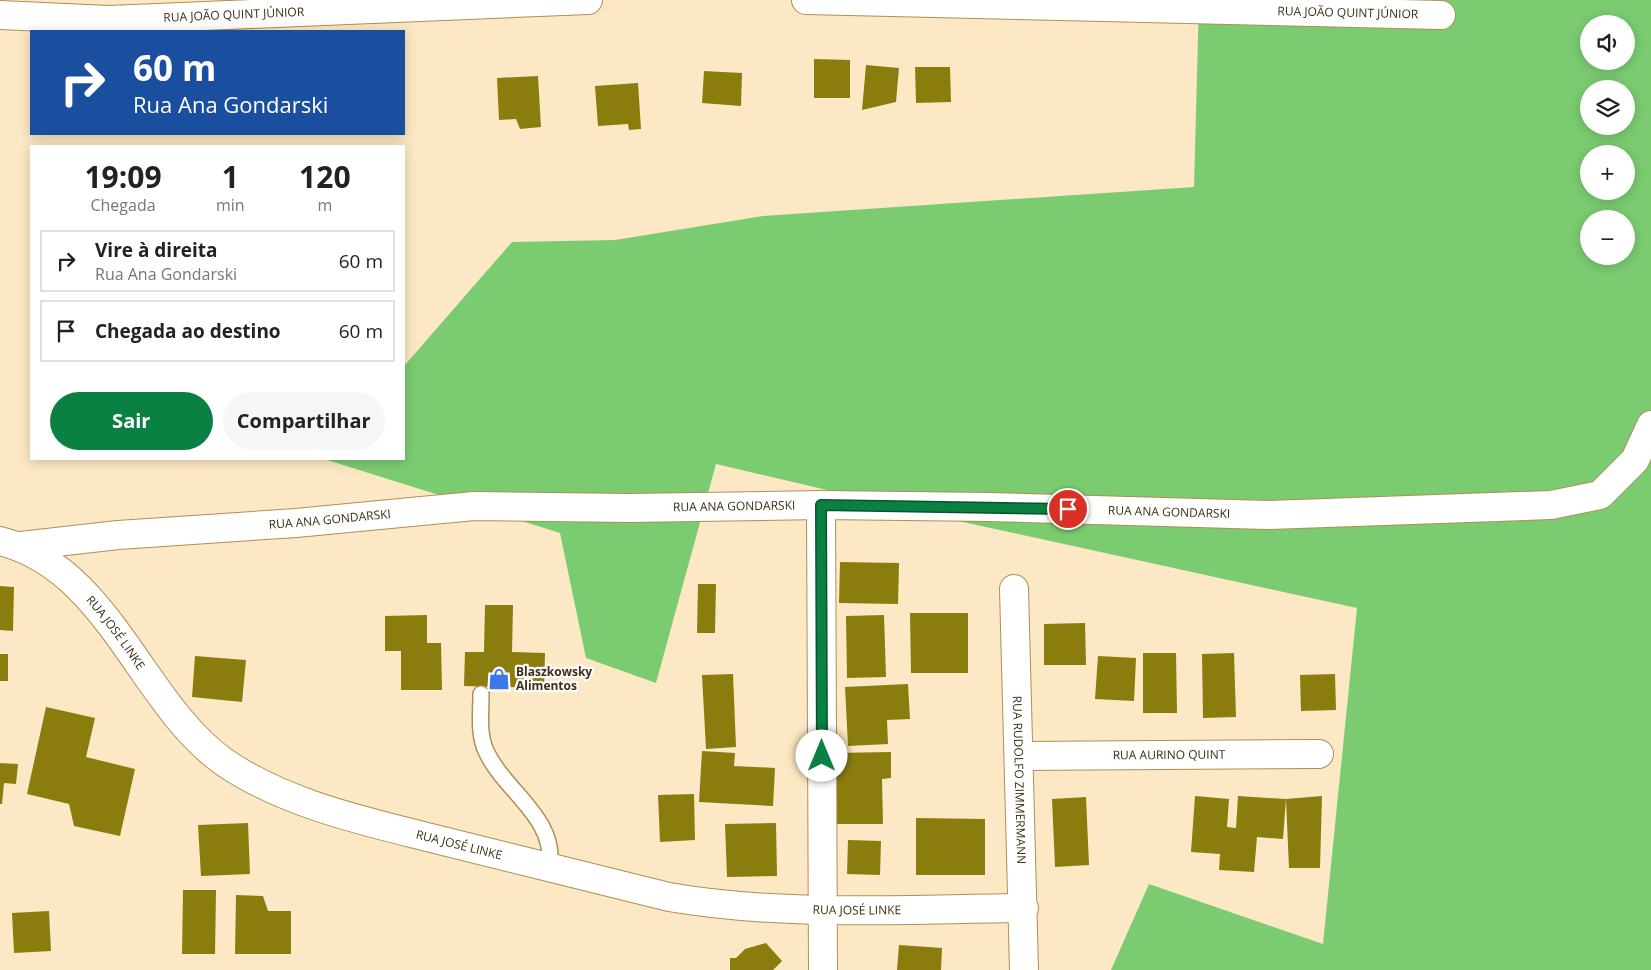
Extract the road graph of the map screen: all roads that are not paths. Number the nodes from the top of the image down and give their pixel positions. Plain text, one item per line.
1 (588, 0) edge
2 (806, 0) edge
3 (0, 15) edge
4 (1441, 15) dead end
5 (1651, 425) edge
6 (821, 505) junction
7 (10, 544) edge
8 (1014, 589) dead end
9 (481, 694) dead end
10 (1319, 754) dead end
11 (1020, 756) junction
12 (549, 867) junction
13 (1024, 908) junction
14 (823, 910) junction
15 (823, 970) edge
16 (1024, 970) edge

1 - 3 street, RUA JOÃO QUINT JÚNIOR
2 - 4 street, RUA JOÃO QUINT JÚNIOR
5 - 6 street, RUA ANA GONDARSKI
6 - 7 street, RUA ANA GONDARSKI
6 - 14 street
7 - 12 street, RUA JOSÉ LINKE
8 - 11 street, RUA RUDOLFO ZIMMERMANN
9 - 12 lane
10 - 11 street, RUA AURINO QUINT
11 - 13 street, RUA RUDOLFO ZIMMERMANN
12 - 14 street, RUA JOSÉ LINKE
13 - 14 street, RUA JOSÉ LINKE
13 - 16 street, RUA RUDOLFO ZIMMERMANN
14 - 15 street

